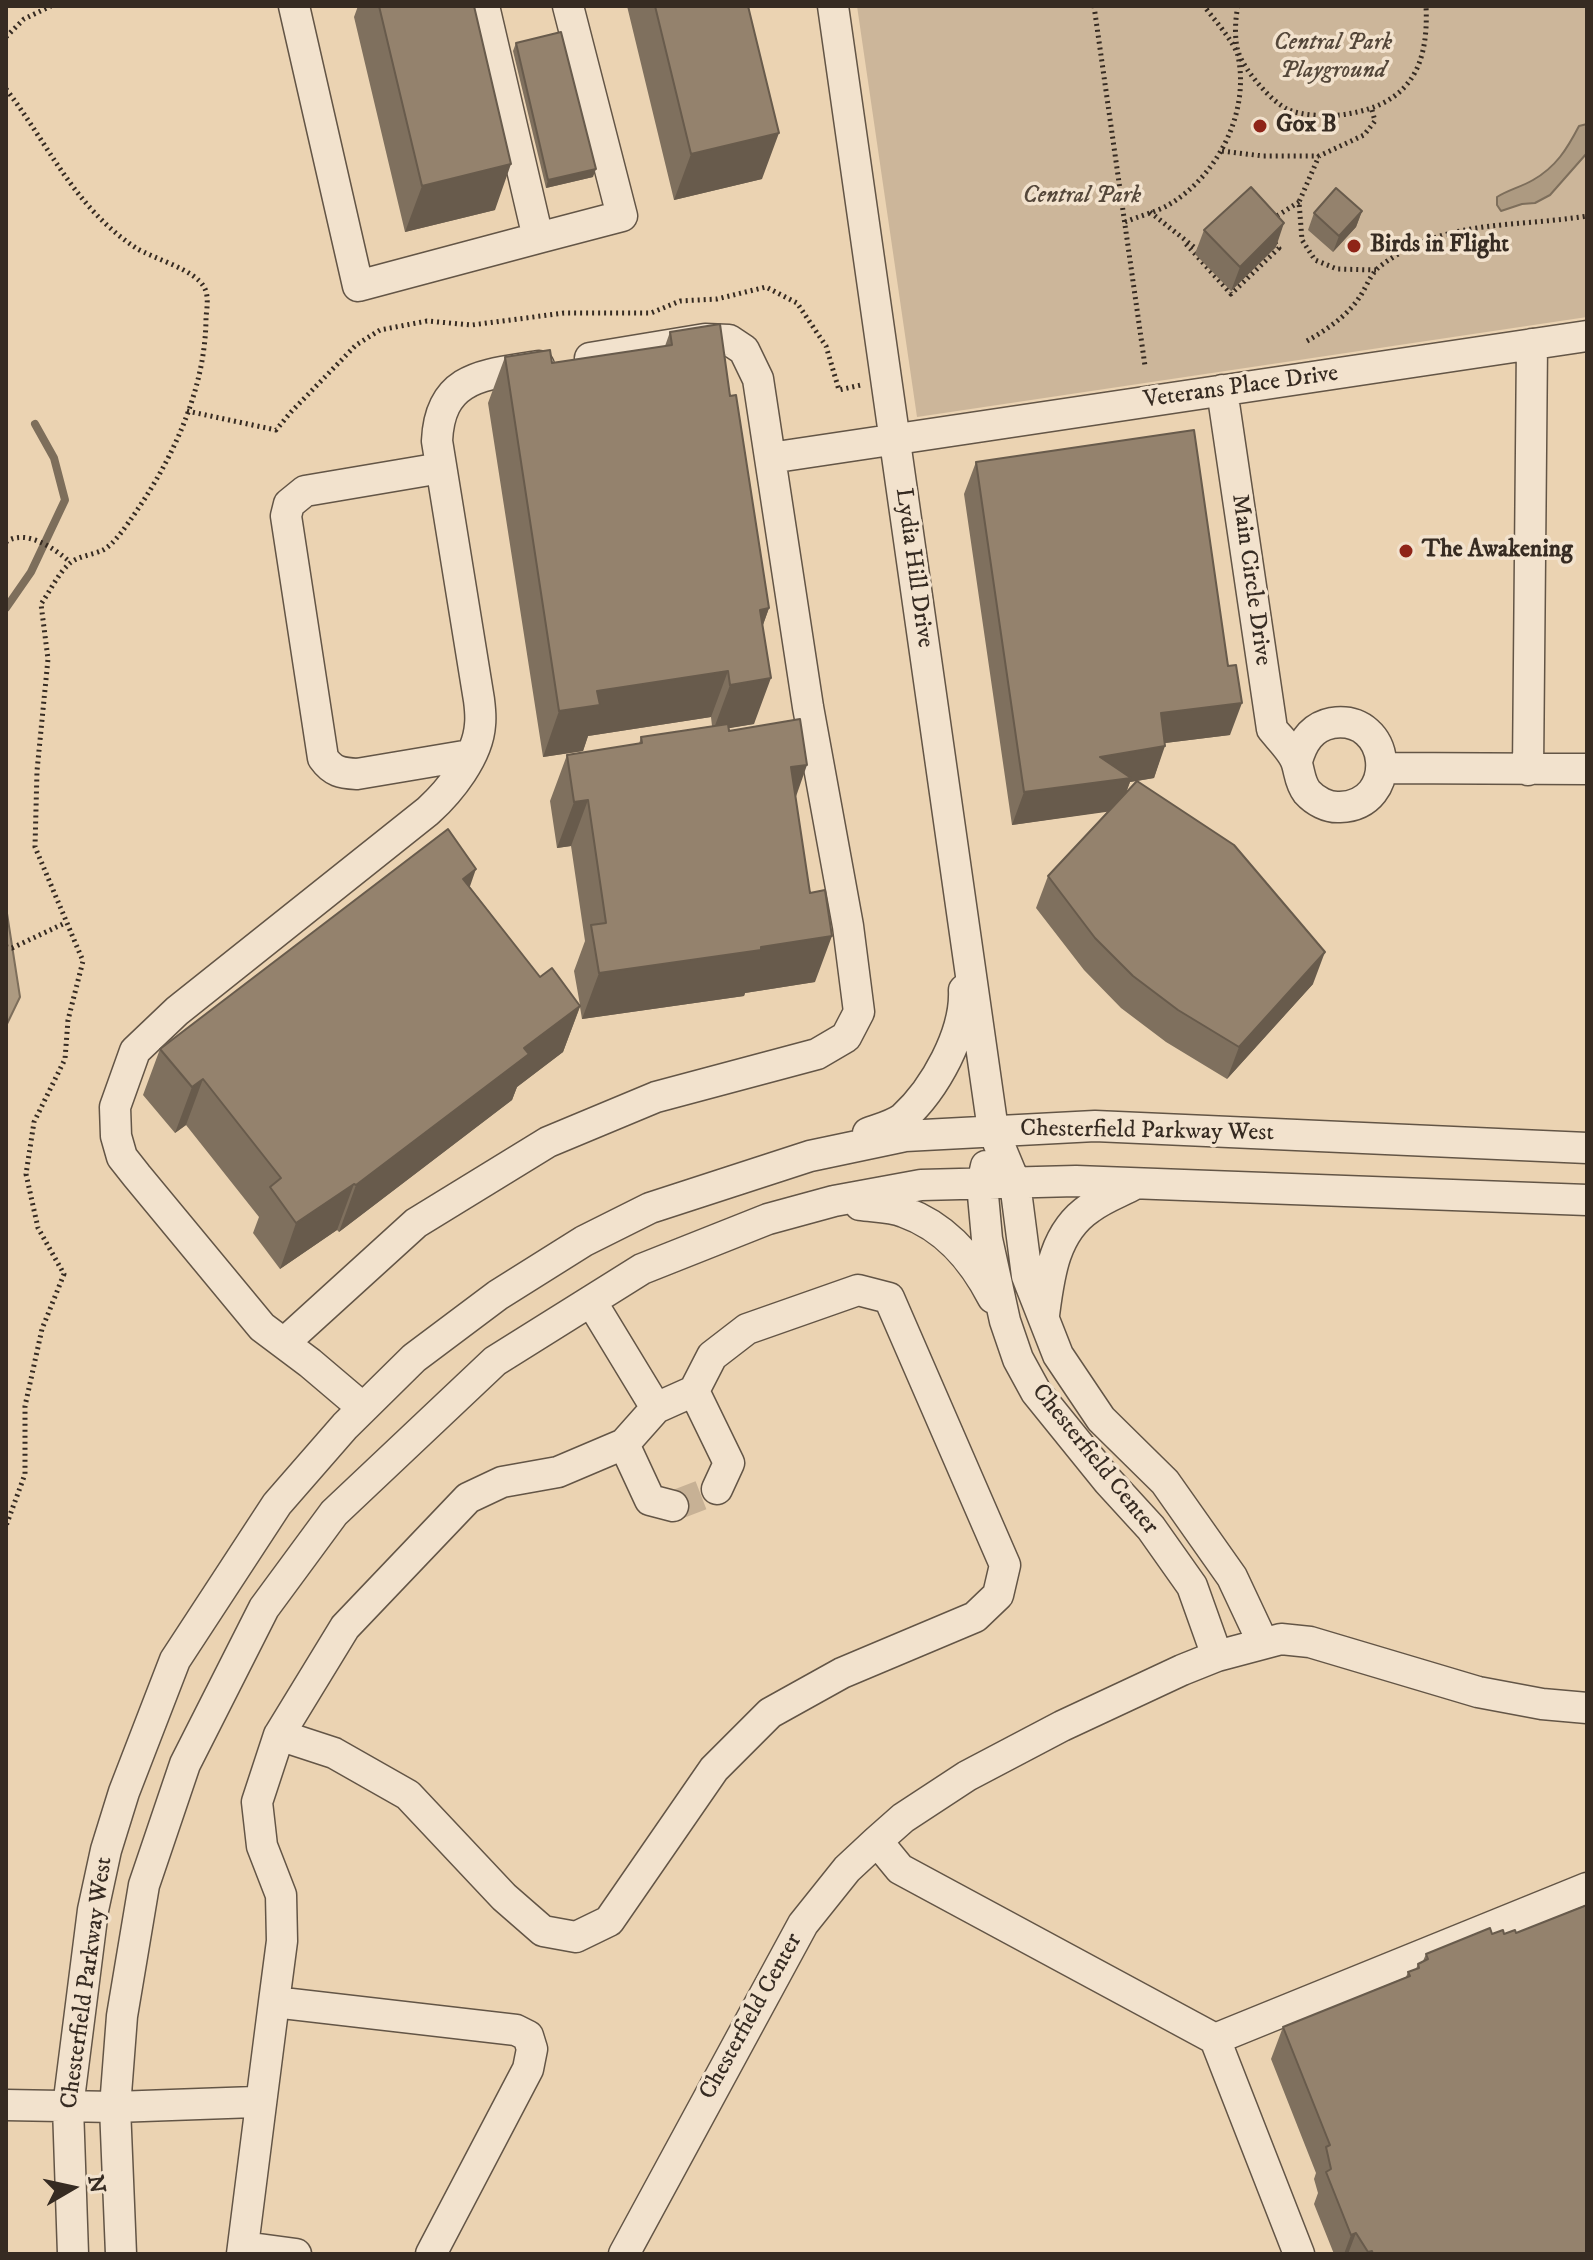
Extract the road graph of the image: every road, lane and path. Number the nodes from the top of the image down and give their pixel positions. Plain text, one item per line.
1 (51, 6) edge
2 (294, 6) edge
3 (484, 6) edge
4 (568, 6) edge
5 (833, 6) edge
6 (1094, 6) edge
7 (1204, 6) edge
8 (1238, 6) edge
9 (1426, 6) edge
10 (7, 36) edge
11 (1238, 54) junction
12 (6, 89) edge
13 (1372, 110) junction
14 (1222, 151) junction
15 (1319, 156) junction
16 (1299, 202) junction
17 (1150, 212) junction
18 (1587, 216) edge
19 (1125, 222) junction
20 (1260, 227) edge
21 (1181, 237) junction
22 (1269, 237) edge
23 (538, 238) junction
24 (1209, 254) edge
25 (1376, 270) junction
26 (1587, 336) edge
27 (1307, 341) dead end
28 (1532, 344) junction
29 (1145, 366) dead end
30 (1222, 390) junction
31 (276, 430) dead end
32 (287, 431) dead end
33 (895, 439) junction
34 (770, 458) junction
35 (441, 468) junction
36 (6, 542) edge
37 (70, 562) junction
38 (470, 755) junction
39 (1297, 761) junction
40 (1382, 768) junction
41 (1587, 769) edge
42 (1528, 770) junction
43 (959, 892) junction
44 (65, 923) junction
45 (6, 947) edge
46 (993, 1130) junction
47 (1587, 1148) edge
48 (818, 1154) junction
49 (1015, 1183) junction
50 (1137, 1183) junction
51 (982, 1184) junction
52 (1587, 1200) edge
53 (834, 1201) junction
54 (591, 1301) junction
55 (1044, 1317) junction
56 (1005, 1321) junction
57 (284, 1343) junction
58 (694, 1391) junction
59 (363, 1408) junction
60 (656, 1408) junction
61 (624, 1444) junction
62 (717, 1489) dead end
63 (673, 1506) dead end
64 (6, 1526) edge
65 (1263, 1643) junction
66 (1217, 1656) junction
67 (1587, 1708) edge
68 (279, 1735) junction
69 (877, 1841) junction
70 (1587, 1888) edge
71 (274, 2002) junction
72 (1215, 2039) junction
73 (262, 2096) junction
74 (6, 2105) edge
75 (68, 2107) junction
76 (115, 2107) junction
77 (243, 2251) edge
78 (73, 2254) edge
79 (121, 2254) edge
80 (296, 2254) edge
81 (431, 2254) edge
82 (624, 2254) edge
83 (1299, 2254) edge

1 - 10 path
2 - 23 street
3 - 23 street
4 - 23 street
5 - 33 street, Lydia Hill Drive
6 - 19 path
7 - 11 path
8 - 11 path
9 - 13 path
11 - 13 path
11 - 14 path
12 - 37 path
13 - 15 path
14 - 15 path
14 - 17 path
15 - 16 path
16 - 20 path
16 - 25 path
17 - 19 path
17 - 21 path
18 - 25 path
19 - 29 path
21 - 22 path
21 - 24 path
25 - 27 path
26 - 28 street, Veterans Place Drive
28 - 30 street, Veterans Place Drive
28 - 42 street
30 - 33 street, Veterans Place Drive
30 - 39 street, Main Circle Drive
31 - 32 path
33 - 34 street, Veterans Place Drive
33 - 43 street, Lydia Hill Drive
34 - 35 street
34 - 57 street
35 - 38 street
35 - 38 street
36 - 37 path
37 - 44 path
38 - 57 street
39 - 40 street
39 - 40 street, Main Circle Drive
40 - 42 street
41 - 42 street
43 - 46 street, Lydia Hill Drive
43 - 48 street
44 - 45 path
44 - 64 path
46 - 47 street, Chesterfield Parkway West
46 - 48 street, Chesterfield Parkway West
46 - 49 street, Chesterfield Center
46 - 51 street, Chesterfield Center
48 - 59 street, Chesterfield Parkway West
49 - 50 street, Chesterfield Parkway West
49 - 51 street, Chesterfield Parkway West
49 - 55 street, Chesterfield Center
50 - 52 street, Chesterfield Parkway West
50 - 55 street
51 - 53 street, Chesterfield Parkway West
51 - 56 street, Chesterfield Center
53 - 54 street, Chesterfield Parkway West
53 - 56 street
54 - 60 street
54 - 76 street, Chesterfield Parkway West
55 - 65 street, Chesterfield Center
56 - 66 street, Chesterfield Center
57 - 59 street
58 - 60 street
58 - 62 street
58 - 68 street
59 - 75 street, Chesterfield Parkway West
60 - 61 street
61 - 63 street
61 - 68 street
65 - 66 street, Chesterfield Center
65 - 67 street, Chesterfield Center
66 - 69 street, Chesterfield Center
68 - 71 street
69 - 72 street
69 - 82 street, Chesterfield Center
70 - 72 street
71 - 73 street
71 - 81 street
72 - 83 street
73 - 76 street
73 - 77 street
74 - 75 street
75 - 76 street
75 - 78 street, Chesterfield Parkway West
76 - 79 street, Chesterfield Parkway West
77 - 80 street

